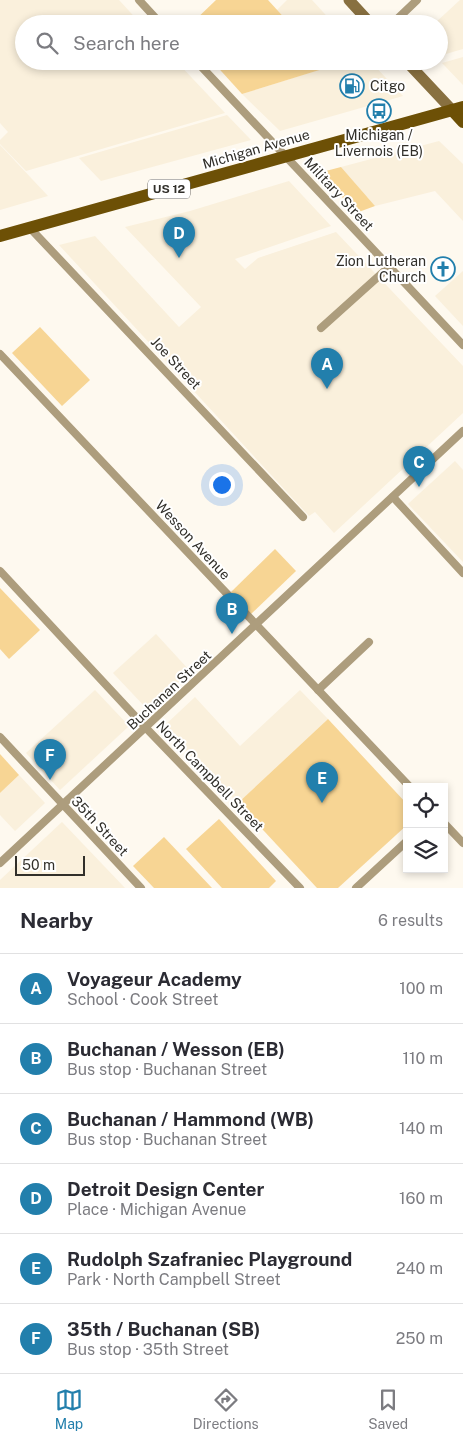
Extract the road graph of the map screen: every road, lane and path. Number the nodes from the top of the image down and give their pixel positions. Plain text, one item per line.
1 (139, 0) edge
2 (349, 0) edge
3 (417, 0) edge
4 (153, 15) edge
5 (363, 15) edge
6 (401, 15) edge
7 (205, 70) edge
8 (416, 70) edge
9 (457, 109) edge
10 (463, 122) edge
11 (286, 156) junction
12 (30, 227) junction
13 (0, 236) edge
14 (390, 266) junction
15 (321, 328) dead end
16 (463, 345) edge
17 (0, 354) edge
18 (463, 431) edge
19 (393, 497) junction
20 (303, 517) dead end
21 (0, 571) edge
22 (463, 573) edge
23 (256, 625) junction
24 (369, 642) dead end
25 (318, 690) junction
26 (146, 728) junction
27 (0, 737) edge
28 (406, 783) edge
29 (63, 804) junction
30 (448, 828) edge
31 (463, 843) edge
32 (403, 845) edge
33 (0, 863) edge
34 (141, 888) edge
35 (300, 888) edge
36 (356, 888) edge

1 - 4 street
2 - 5 main road
3 - 6 street
7 - 11 street, Military Street
8 - 9 main road
9 - 10 main road
9 - 11 main road, Michigan Avenue / US 12
11 - 12 main road, Michigan Avenue / US 12
11 - 14 street, Military Street
12 - 13 main road, Michigan Avenue / US 12
12 - 20 street, Joe Street
14 - 15 street
14 - 16 street, Military Street
17 - 23 street, Wesson Avenue
18 - 19 street, Buchanan Street
19 - 22 street
19 - 23 street, Buchanan Street
21 - 26 street, North Campbell Street
23 - 25 street, Wesson Avenue
23 - 26 street, Buchanan Street
24 - 25 street
25 - 28 street, Wesson Avenue
26 - 29 street, Buchanan Street
26 - 35 street, North Campbell Street
27 - 29 street, 35th Street
29 - 33 street, Buchanan Street
29 - 34 street, 35th Street
30 - 31 street
32 - 36 street

